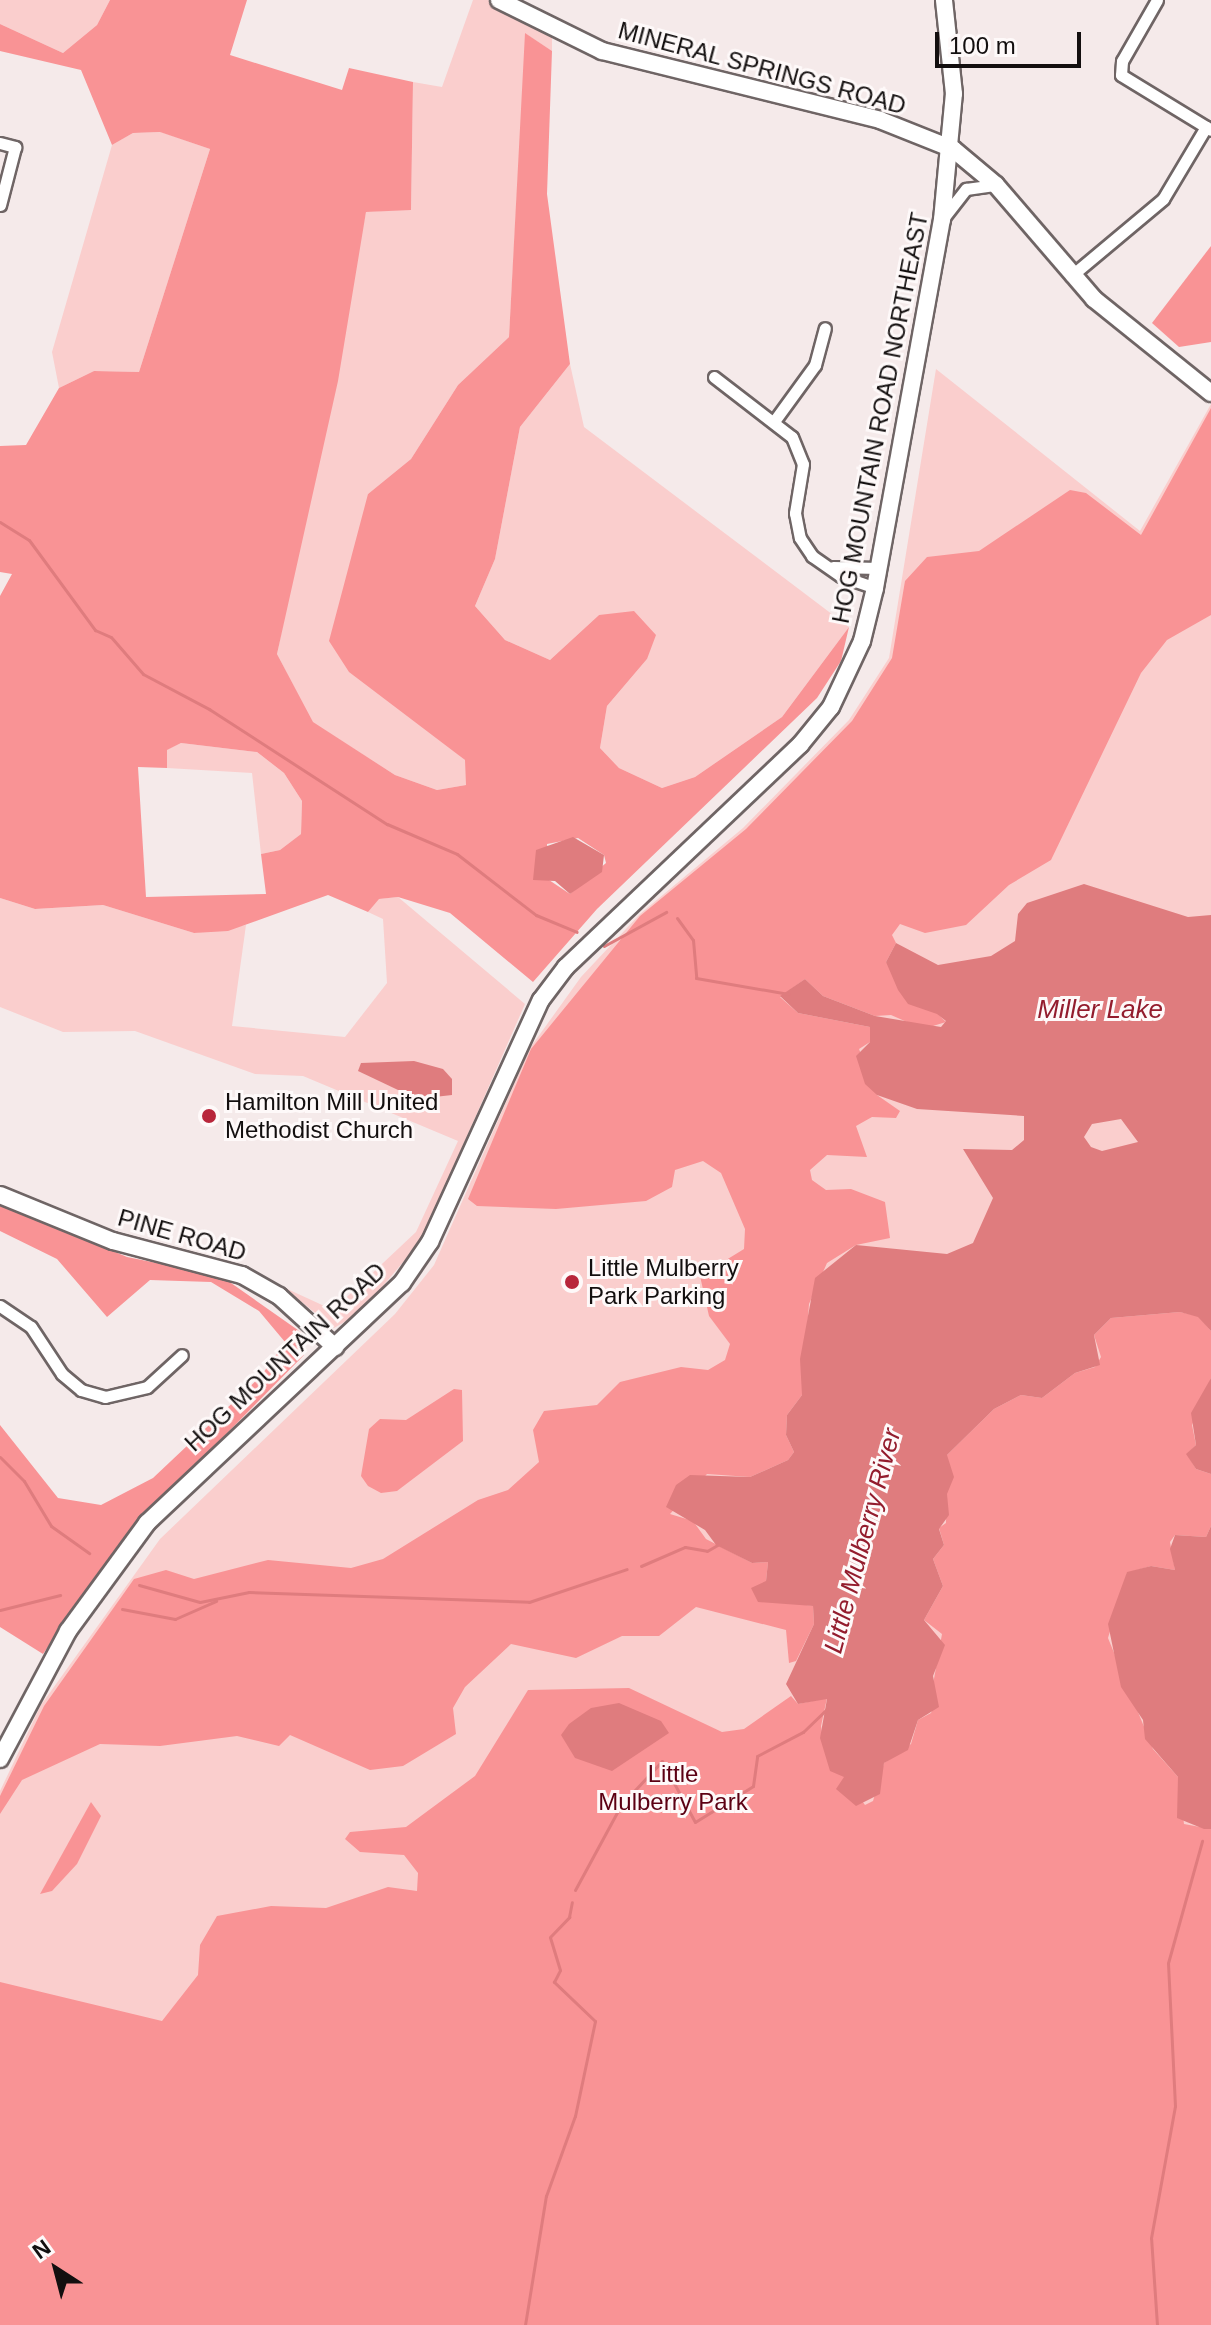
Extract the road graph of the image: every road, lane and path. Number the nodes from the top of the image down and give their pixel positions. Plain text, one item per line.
1 (499, 0) edge
2 (944, 0) edge
3 (1157, 0) edge
4 (1209, 128) edge
5 (0, 143) edge
6 (953, 149) junction
7 (996, 185) junction
8 (0, 205) edge
9 (942, 220) junction
10 (1071, 276) junction
11 (825, 328) dead end
12 (714, 377) dead end
13 (1211, 393) edge
14 (775, 420) junction
15 (833, 567) junction
16 (879, 568) junction
17 (875, 588) junction
18 (599, 932) joint
19 (0, 1195) edge
20 (0, 1306) edge
21 (335, 1347) junction
22 (182, 1355) dead end
23 (0, 1759) edge

1 - 6 street, MINERAL SPRINGS ROAD
2 - 6 street, HOG MOUNTAIN ROAD NORTHEAST
3 - 4 street
4 - 10 street
5 - 8 street
6 - 7 street, MINERAL SPRINGS ROAD
6 - 9 street, HOG MOUNTAIN ROAD NORTHEAST
7 - 9 street
7 - 10 street, MINERAL SPRINGS ROAD
9 - 16 street, HOG MOUNTAIN ROAD NORTHEAST
10 - 13 street, MINERAL SPRINGS ROAD
11 - 14 street
12 - 14 street
14 - 15 street
15 - 16 street
15 - 17 street
16 - 17 street, HOG MOUNTAIN ROAD NORTHEAST
17 - 18 street, HOG MOUNTAIN ROAD NORTHEAST
18 - 21 street, HOG MOUNTAIN ROAD
19 - 21 street, PINE ROAD
20 - 22 street
21 - 23 street, HOG MOUNTAIN ROAD

